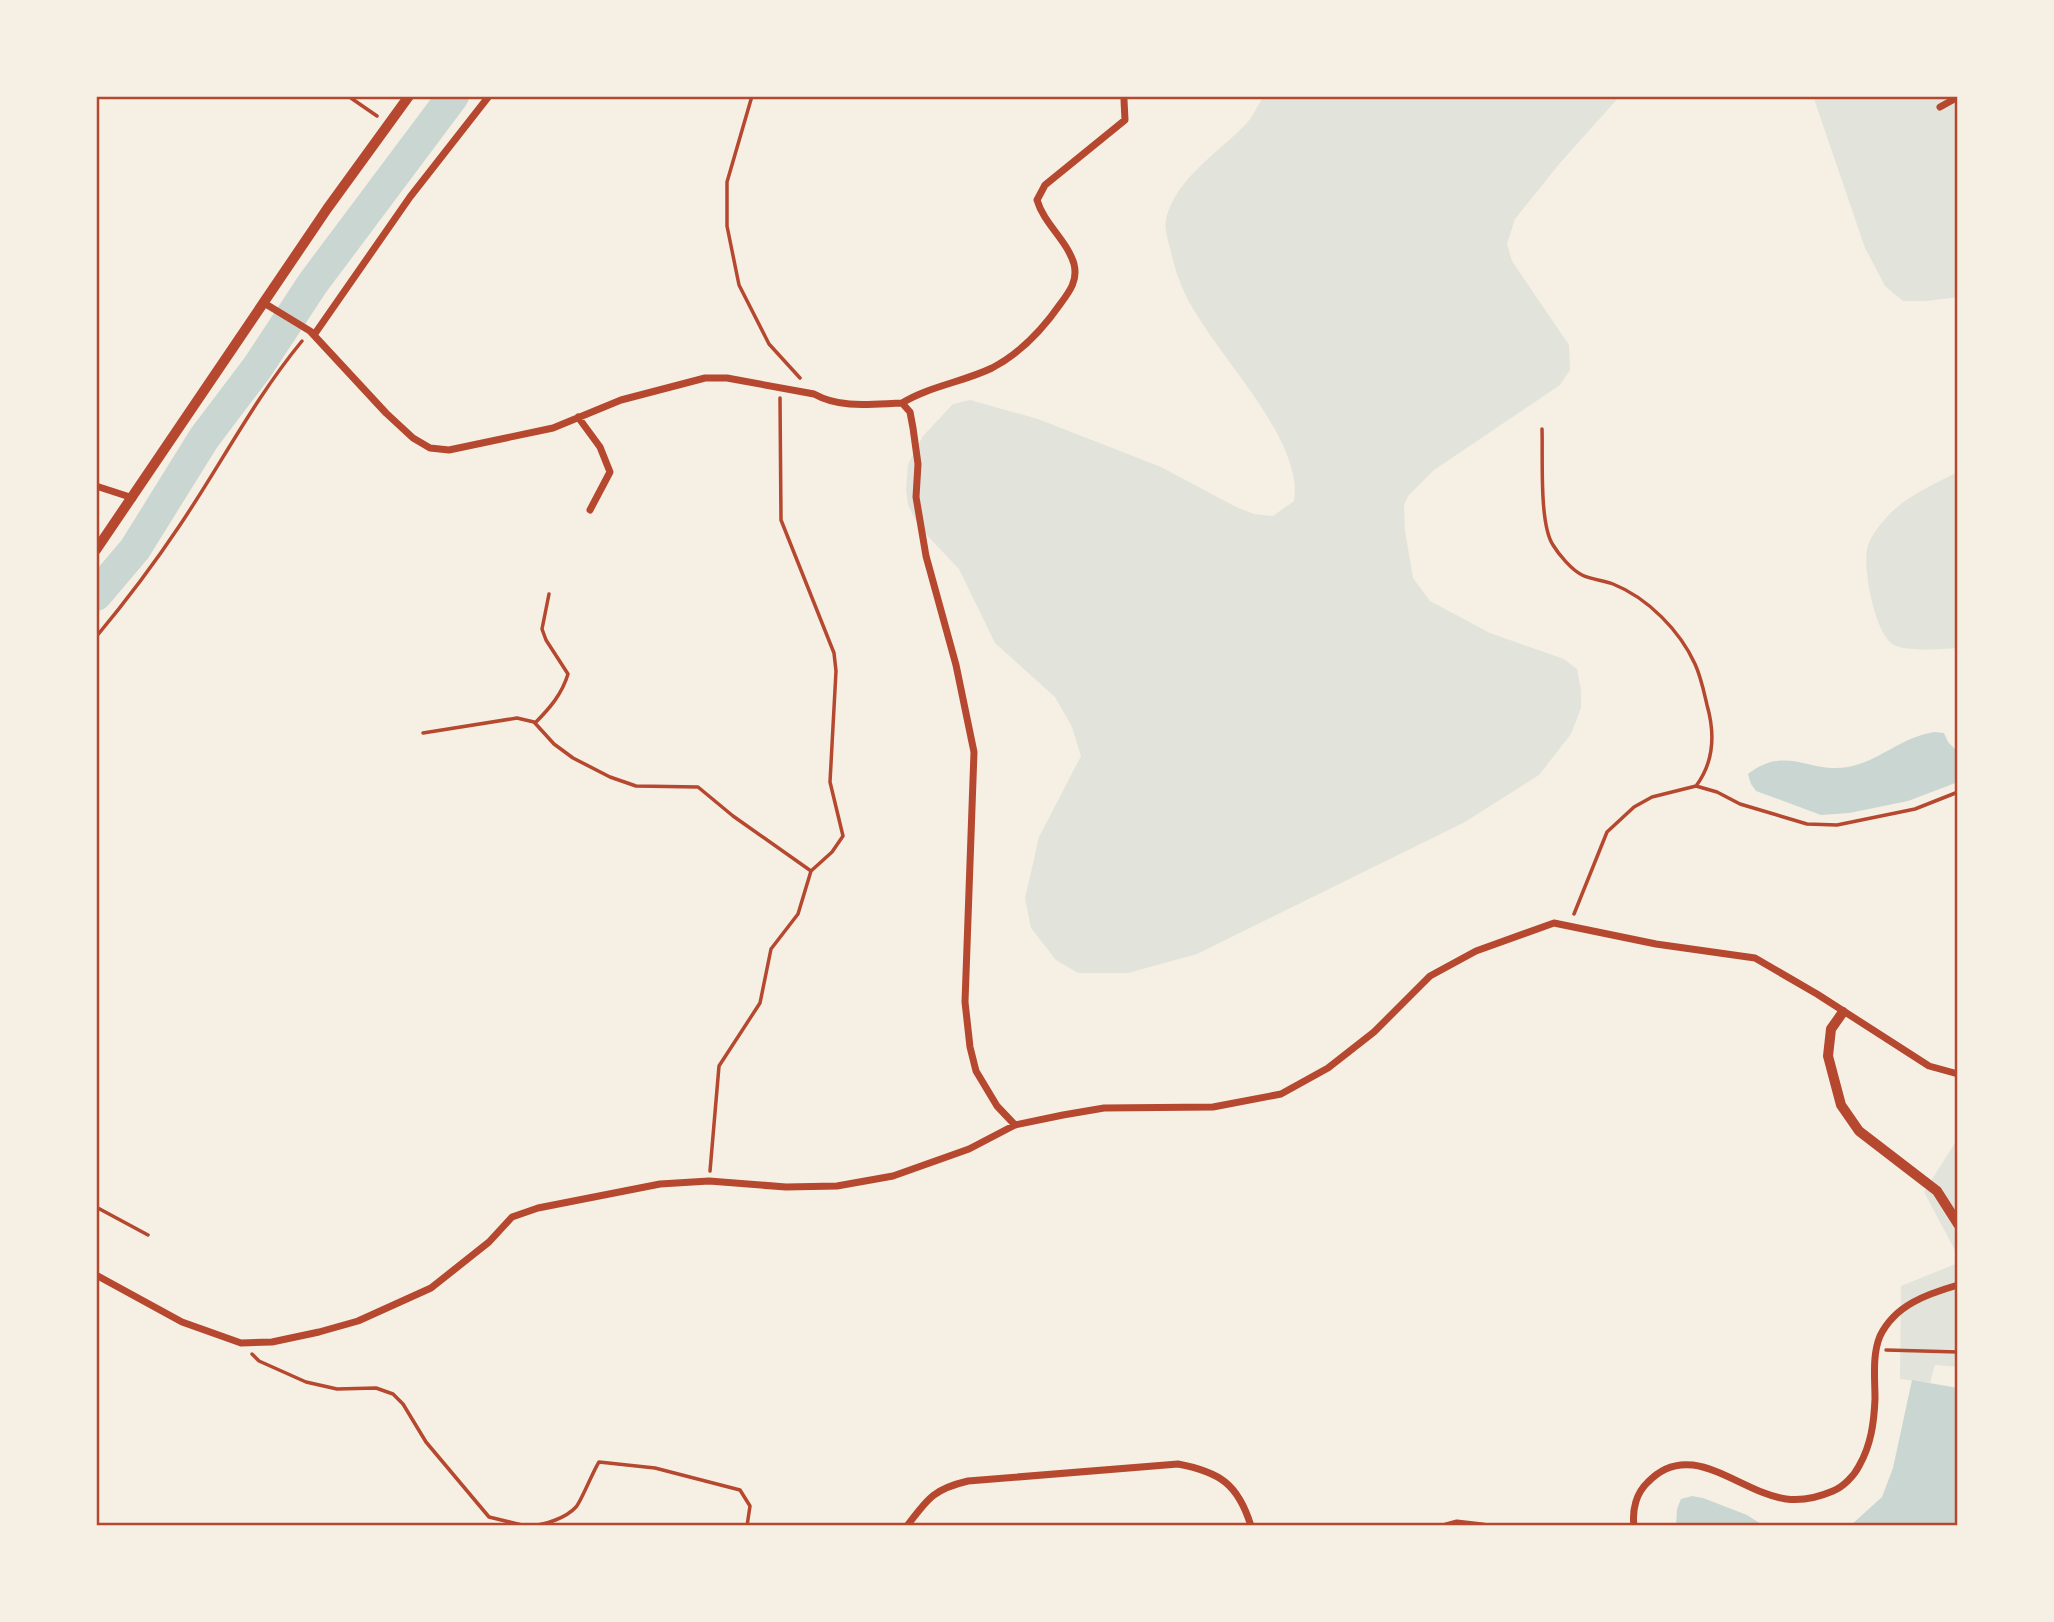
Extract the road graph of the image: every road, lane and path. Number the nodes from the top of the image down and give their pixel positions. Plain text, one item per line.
1 (348, 96) edge
2 (409, 96) edge
3 (489, 96) edge
4 (752, 96) edge
5 (1958, 97) edge
6 (1124, 100) dead end
7 (1940, 107) dead end
8 (388, 124) junction
9 (264, 303) junction
10 (312, 333) junction
11 (780, 389) junction
12 (814, 394) junction
13 (902, 403) junction
14 (578, 418) junction
15 (1542, 429) dead end
16 (96, 486) edge
17 (133, 498) junction
18 (590, 510) dead end
19 (96, 550) edge
20 (549, 594) dead end
21 (96, 638) edge
22 (535, 723) junction
23 (423, 733) dead end
24 (1696, 786) junction
25 (1958, 792) edge
26 (811, 871) junction
27 (1573, 927) junction
28 (1843, 1012) junction
29 (1958, 1074) edge
30 (1015, 1125) junction
31 (709, 1181) junction
32 (96, 1207) edge
33 (1958, 1224) edge
34 (148, 1235) dead end
35 (96, 1275) edge
36 (1958, 1285) edge
37 (241, 1343) junction
38 (1877, 1350) junction
39 (1958, 1352) edge
40 (545, 1525) edge
41 (528, 1526) edge
42 (747, 1526) edge
43 (907, 1526) edge
44 (1251, 1526) edge
45 (1447, 1526) edge
46 (1483, 1526) edge
47 (1634, 1526) edge

1 - 8 path
2 - 8 main road
3 - 10 street
4 - 12 path
5 - 7 street
6 - 13 street
8 - 9 main road
9 - 10 street
9 - 17 main road
10 - 14 street
10 - 21 path
11 - 12 street
11 - 14 street
11 - 26 path
12 - 13 street
13 - 30 street
14 - 18 street
15 - 24 path
16 - 17 street
17 - 19 main road
20 - 22 path
22 - 23 path
22 - 26 path
24 - 25 path
24 - 27 path
26 - 31 path
27 - 28 street
27 - 30 street
28 - 29 street
28 - 33 street
30 - 31 street
31 - 37 street
32 - 34 path
35 - 37 street
36 - 38 street
37 - 41 path
38 - 39 path
38 - 47 street
40 - 41 path
40 - 42 path
43 - 44 street
45 - 46 street

